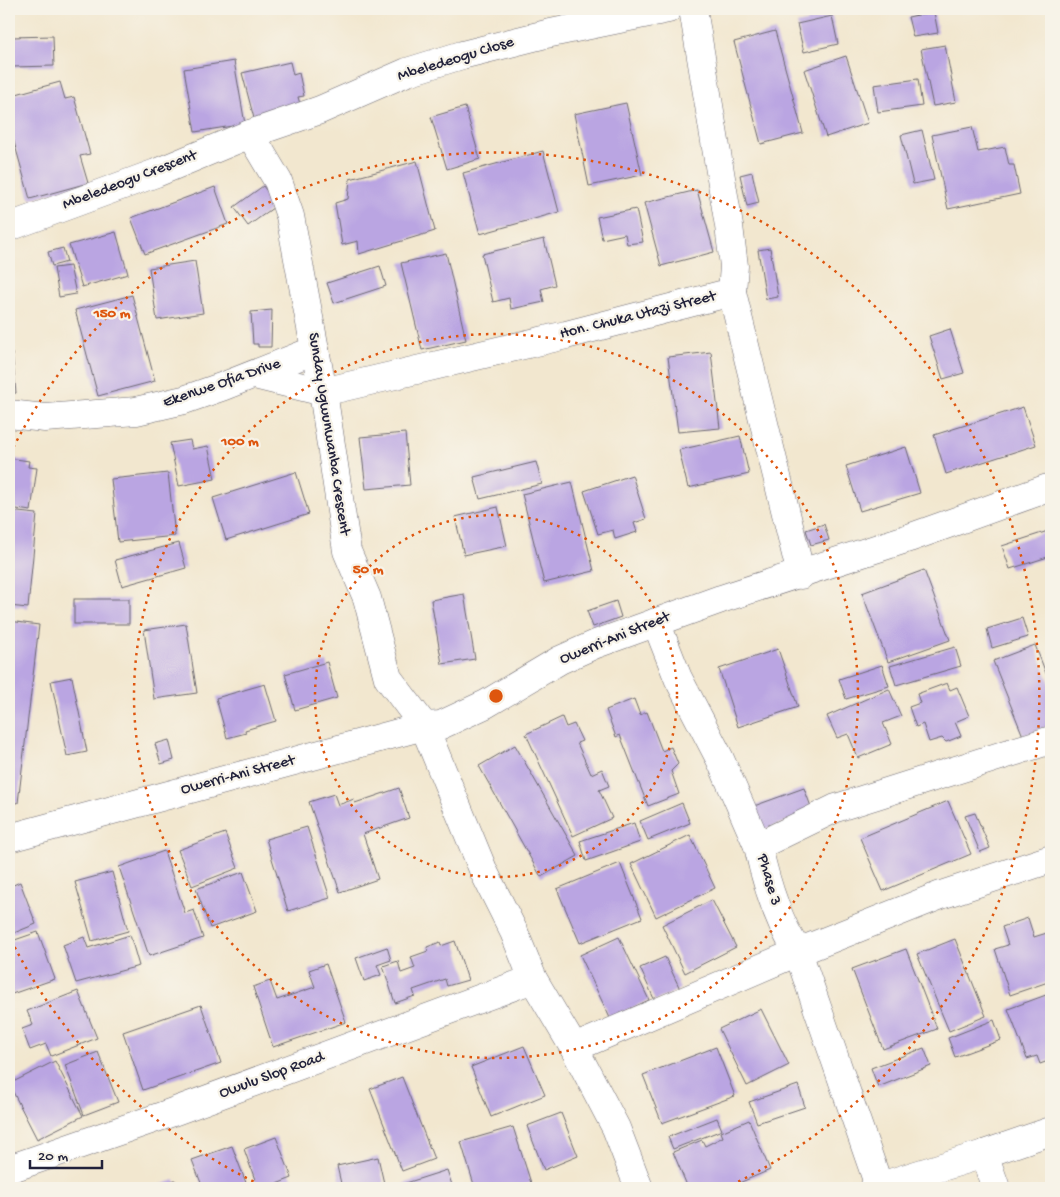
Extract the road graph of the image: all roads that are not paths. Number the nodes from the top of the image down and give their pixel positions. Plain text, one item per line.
1 (668, 9) edge
2 (693, 9) edge
3 (250, 134) junction
4 (9, 226) edge
5 (732, 292) junction
6 (315, 350) junction
7 (254, 374) junction
8 (323, 392) junction
9 (9, 414) edge
10 (1051, 487) edge
11 (800, 575) junction
12 (656, 622) junction
13 (424, 726) junction
14 (1051, 740) edge
15 (9, 838) edge
16 (758, 846) junction
17 (1051, 859) edge
18 (798, 952) junction
19 (533, 979) junction
20 (574, 1048) junction
21 (1051, 1131) edge
22 (984, 1154) junction
23 (9, 1169) edge
24 (876, 1187) edge
25 (639, 1188) edge
26 (996, 1188) edge

1 - 3 street, Mbeledeogu Close
2 - 5 street, Hon. Chuka Utazi Street
3 - 4 street, Mbeledeogu Crescent
3 - 6 street, Sunday Ugwunwanba Crescent
5 - 8 street, Hon. Chuka Utazi Street
5 - 11 street
6 - 7 street, Ekenwe Ofia Drive
6 - 8 street, Sunday Ugwunwanba Crescent
7 - 8 street
7 - 9 street, Ekenwe Ofia Drive
8 - 13 street, Sunday Ugwunwanba Crescent
10 - 11 street, Owerri-Ani Street
11 - 12 street, Owerri-Ani Street
12 - 13 street, Owerri-Ani Street
12 - 16 street
13 - 15 street, Owerri-Ani Street
13 - 19 street
14 - 16 street, Phase 3
16 - 18 street, Phase 3
17 - 18 street
18 - 20 street
18 - 24 street, Phase 3
19 - 20 street
19 - 23 street, Owulu Slop Road
20 - 25 street
21 - 22 street
22 - 24 street
22 - 26 street

